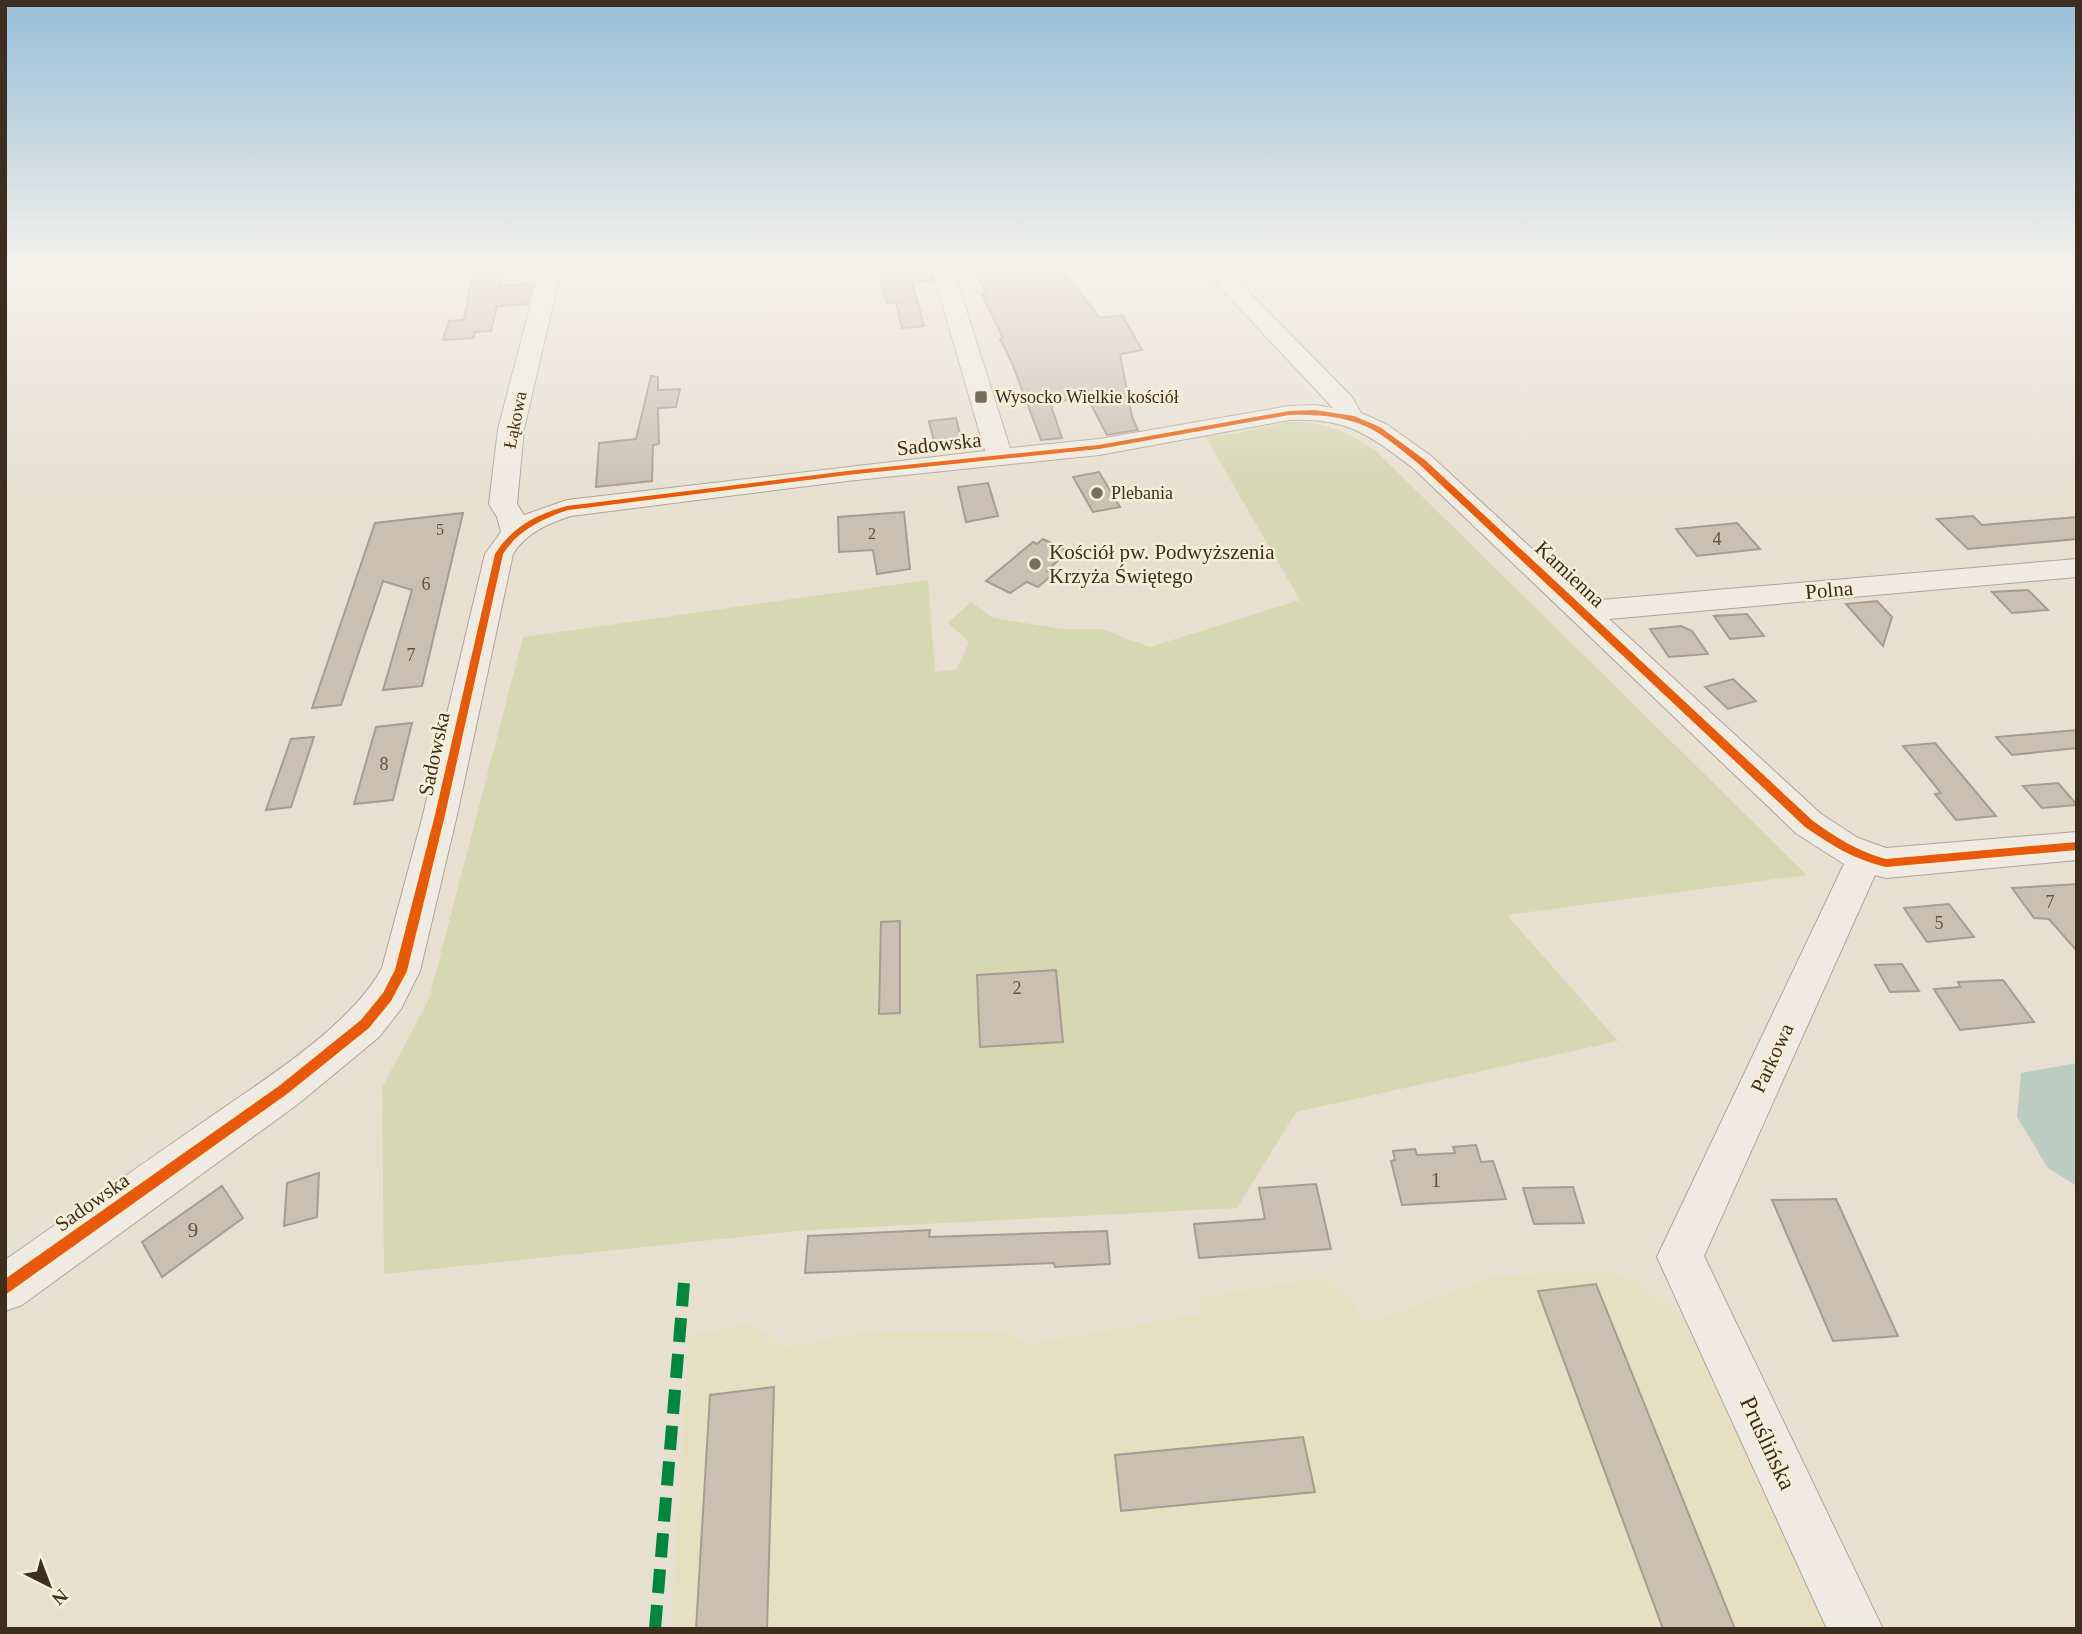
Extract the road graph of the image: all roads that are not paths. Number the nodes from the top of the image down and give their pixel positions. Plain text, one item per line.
1 (532, 341) edge
2 (964, 341) edge
3 (1284, 341) edge
4 (1351, 418) junction
5 (999, 456) junction
6 (515, 533) junction
7 (2077, 568) edge
8 (1582, 612) junction
9 (2077, 846) edge
10 (1865, 858) junction
11 (1680, 1257) joint
12 (5, 1288) edge
13 (1856, 1629) edge

1 - 6 street, Łąkowa
2 - 5 street
3 - 4 street
4 - 5 street, Kamienna
4 - 8 street, Kamienna
5 - 6 street, Sadowska
6 - 12 street, Sadowska
7 - 8 street, Polna
8 - 10 street, Kamienna
9 - 10 street, Kamienna
10 - 11 street, Parkowa
11 - 13 street, Pruślińska

